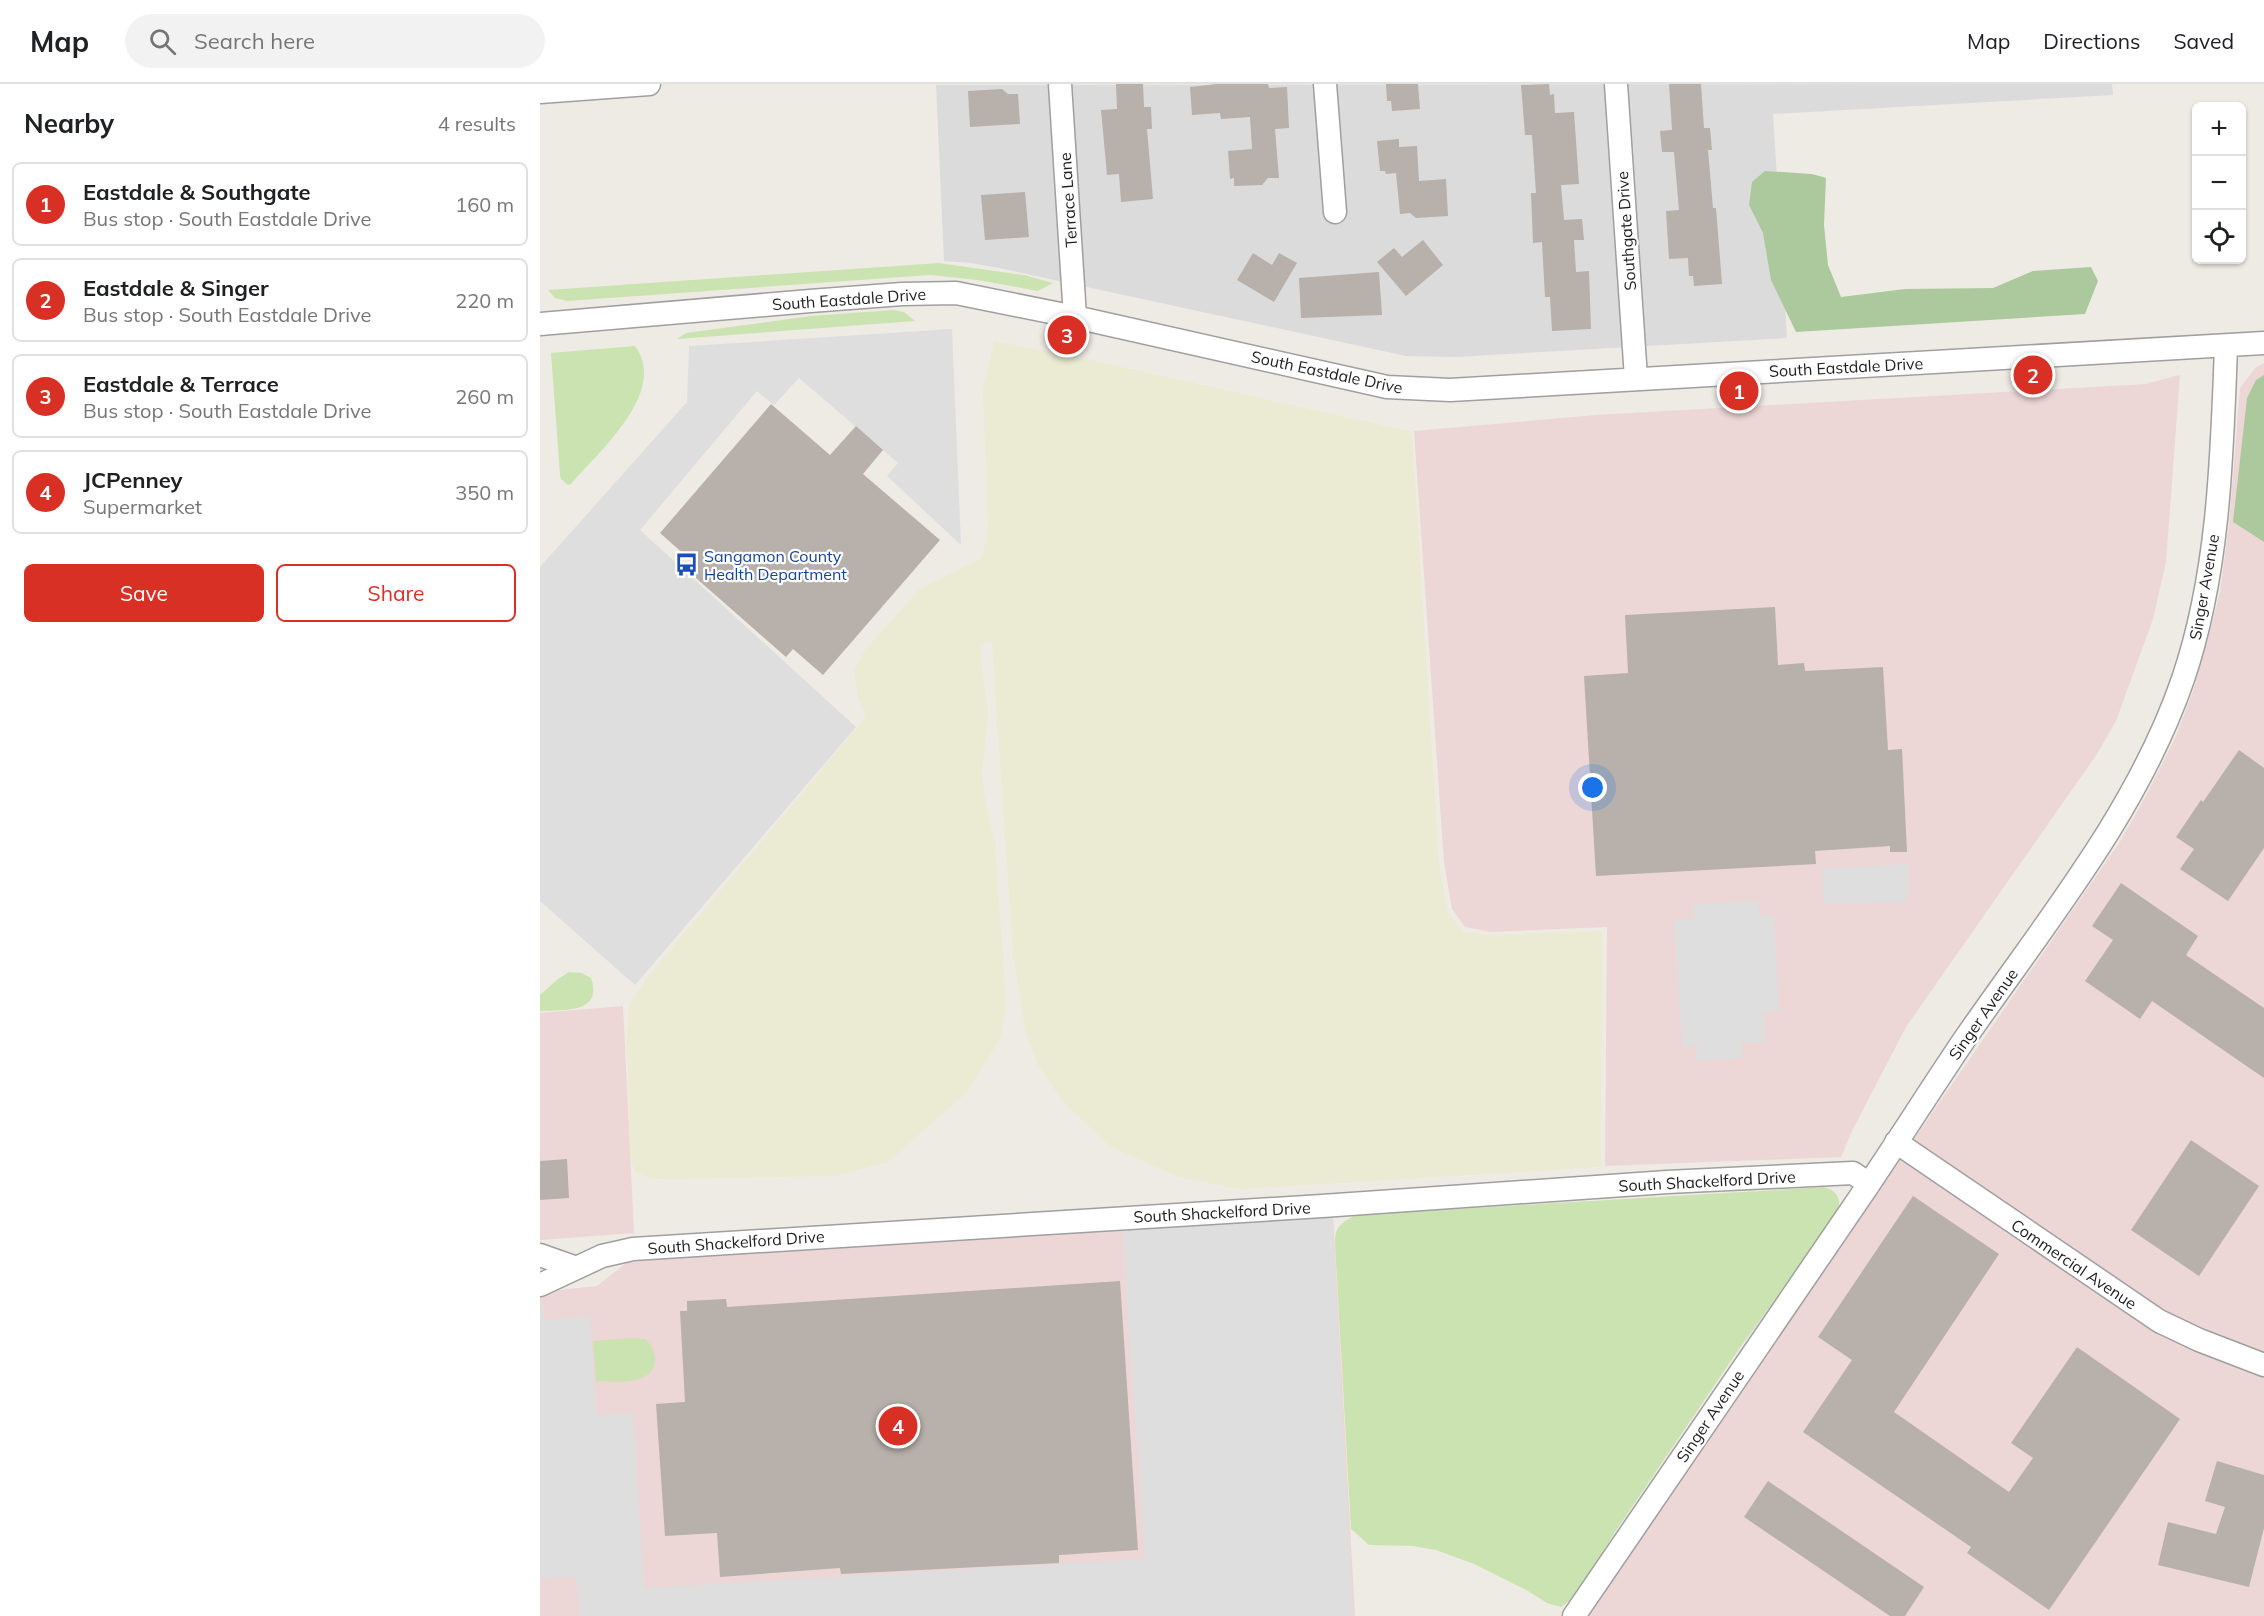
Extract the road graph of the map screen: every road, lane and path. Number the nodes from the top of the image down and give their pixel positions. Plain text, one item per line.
1 (649, 84) edge
2 (1060, 84) edge
3 (1326, 84) edge
4 (1616, 84) edge
5 (540, 92) edge
6 (1335, 212) dead end
7 (1075, 317) junction
8 (540, 324) edge
9 (2264, 343) edge
10 (2226, 346) junction
11 (1636, 378) junction
12 (1896, 1142) junction
13 (1869, 1184) junction
14 (540, 1255) edge
15 (574, 1267) junction
16 (540, 1285) edge
17 (2264, 1365) edge
18 (1574, 1616) edge

1 - 5 street
2 - 7 street, Terrace Lane
3 - 6 street
4 - 11 street, Southgate Drive
7 - 8 street, South Eastdale Drive
7 - 11 street, South Eastdale Drive
9 - 10 street, South Eastdale Drive
10 - 11 street, South Eastdale Drive
10 - 12 street, Singer Avenue
12 - 13 street, Singer Avenue
12 - 17 street, Commercial Avenue
13 - 15 street, South Shackelford Drive
13 - 18 street, Singer Avenue
14 - 15 street
15 - 16 street, South Shackelford Drive

